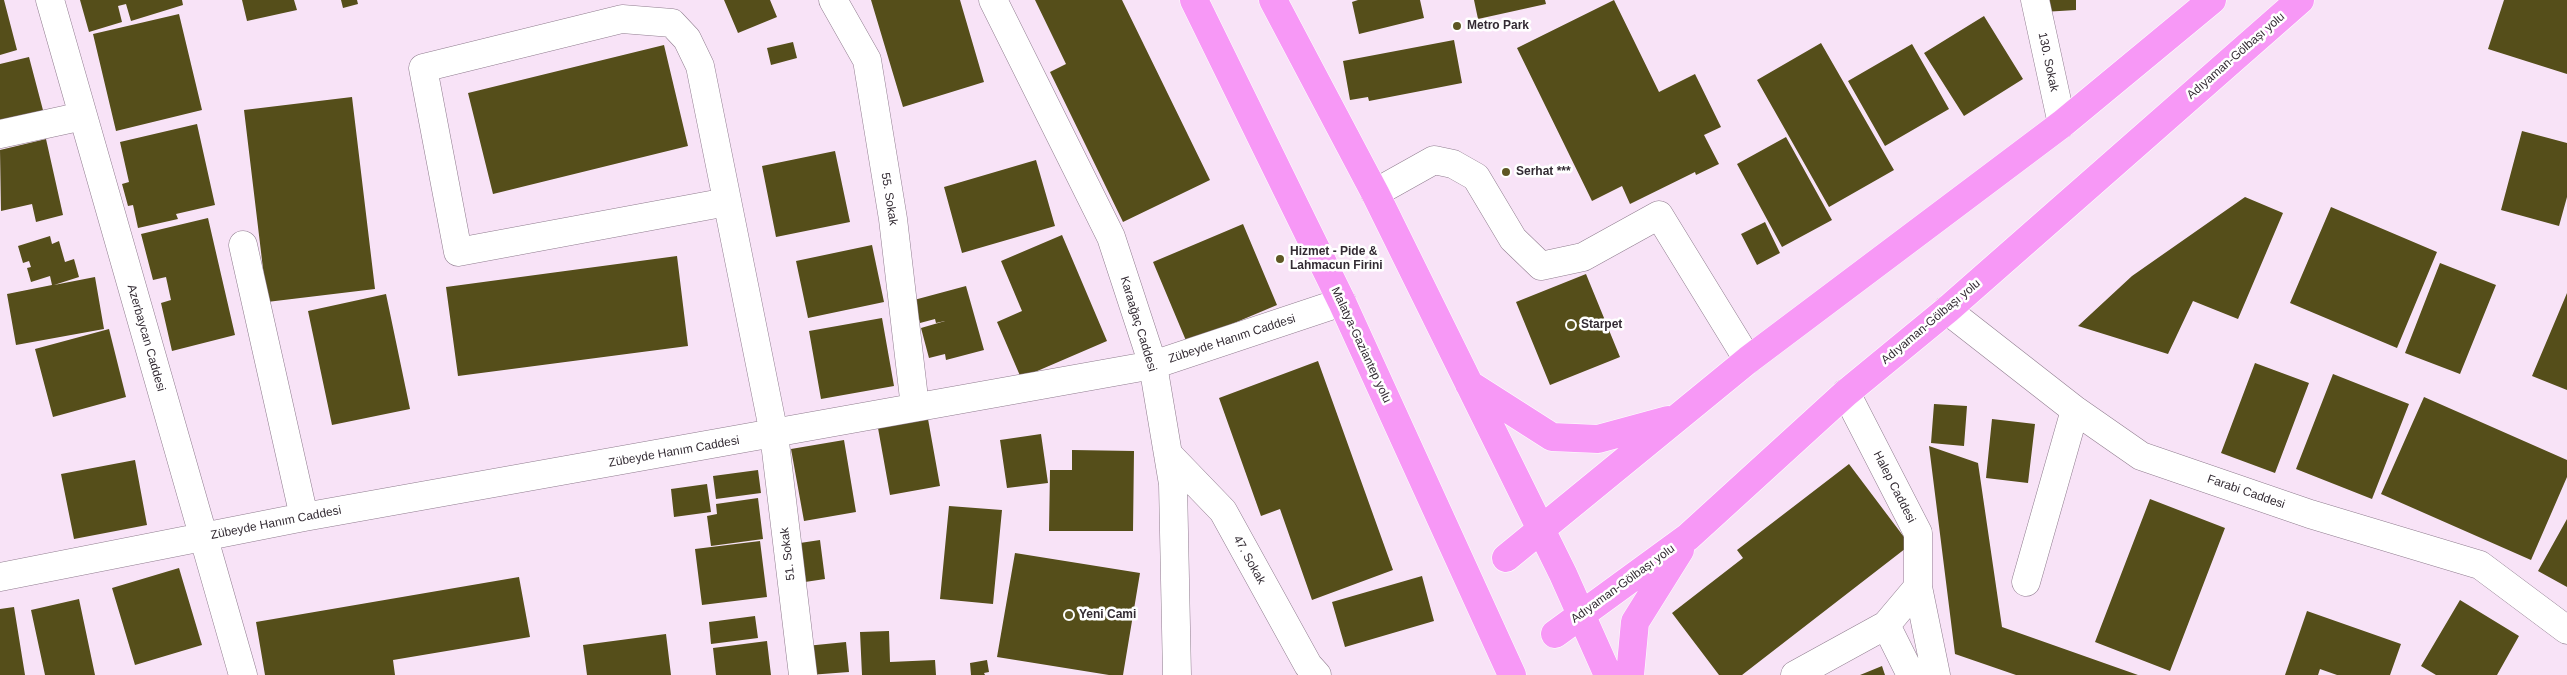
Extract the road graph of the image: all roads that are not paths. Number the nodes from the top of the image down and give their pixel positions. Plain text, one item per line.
1 (50, 0) edge
2 (833, 0) edge
3 (994, 0) edge
4 (1194, 0) edge
5 (1273, 0) edge
6 (2035, 0) edge
7 (2212, 0) edge
8 (2300, 0) edge
9 (83, 116) junction
10 (2062, 124) junction
11 (0, 134) edge
12 (1375, 193) junction
13 (727, 202) junction
14 (243, 245) dead end
15 (1342, 302) junction
16 (1946, 310) junction
17 (1748, 360) junction
18 (1153, 365) junction
19 (1468, 384) junction
20 (1846, 393) junction
21 (915, 407) junction
22 (2074, 410) junction
23 (1677, 418) junction
24 (774, 434) junction
25 (1168, 454) junction
26 (304, 517) junction
27 (1541, 530) junction
28 (203, 537) junction
29 (1688, 537) junction
30 (1506, 558) junction
31 (1563, 574) junction
32 (0, 577) edge
33 (2026, 582) dead end
34 (1918, 587) junction
35 (1483, 612) junction
36 (1581, 614) junction
37 (1886, 625) junction
38 (2567, 630) edge
39 (1555, 634) junction
40 (243, 675) edge
41 (802, 675) edge
42 (1177, 675) edge
43 (1317, 675) edge
44 (1512, 675) edge
45 (1608, 675) edge
46 (1630, 675) edge
47 (1795, 675) edge
48 (1911, 675) edge
49 (1936, 675) edge

1 - 9 street, Azerbaycan Caddesi
2 - 21 street, 55. Sokak
3 - 18 street, Karaağaç Caddesi
4 - 15 highway, Malatya-Gaziantep yolu
5 - 12 highway
6 - 10 street, 130. Sokak
7 - 10 highway
8 - 16 highway, Adıyaman-Gölbaşı yolu
9 - 11 street
9 - 28 street, Azerbaycan Caddesi
10 - 17 highway
12 - 17 street
12 - 19 highway
13 - 13 street, 51. Sokak
13 - 24 street, 51. Sokak
14 - 26 street
15 - 18 street, Zübeyde Hanım Caddesi
15 - 35 highway, Malatya-Gaziantep yolu
16 - 20 highway, Adıyaman-Gölbaşı yolu
16 - 22 street, Farabi Caddesi
17 - 23 highway
18 - 21 street, Zübeyde Hanım Caddesi
18 - 25 street, Karaağaç Caddesi
19 - 23 highway
19 - 27 highway
20 - 29 highway, Adıyaman-Gölbaşı yolu
20 - 34 street, Halep Caddesi
21 - 24 street, Zübeyde Hanım Caddesi
22 - 33 street
22 - 38 street, Farabi Caddesi
23 - 27 highway
24 - 26 street, Zübeyde Hanım Caddesi
24 - 41 street, 51. Sokak
25 - 42 street, Karaağaç Caddesi
25 - 43 street, 47. Sokak
26 - 28 street, Zübeyde Hanım Caddesi
27 - 30 highway
27 - 31 highway
28 - 32 street, Zübeyde Hanım Caddesi
28 - 40 street, Azerbaycan Caddesi
29 - 36 highway, Adıyaman-Gölbaşı yolu
29 - 46 highway
30 - 31 highway
30 - 35 highway
31 - 36 highway
31 - 39 highway
34 - 37 street
34 - 49 street, Halep Caddesi
35 - 39 highway
35 - 44 highway
36 - 39 highway, Adıyaman-Gölbaşı yolu
36 - 45 highway
37 - 47 street
37 - 48 street

